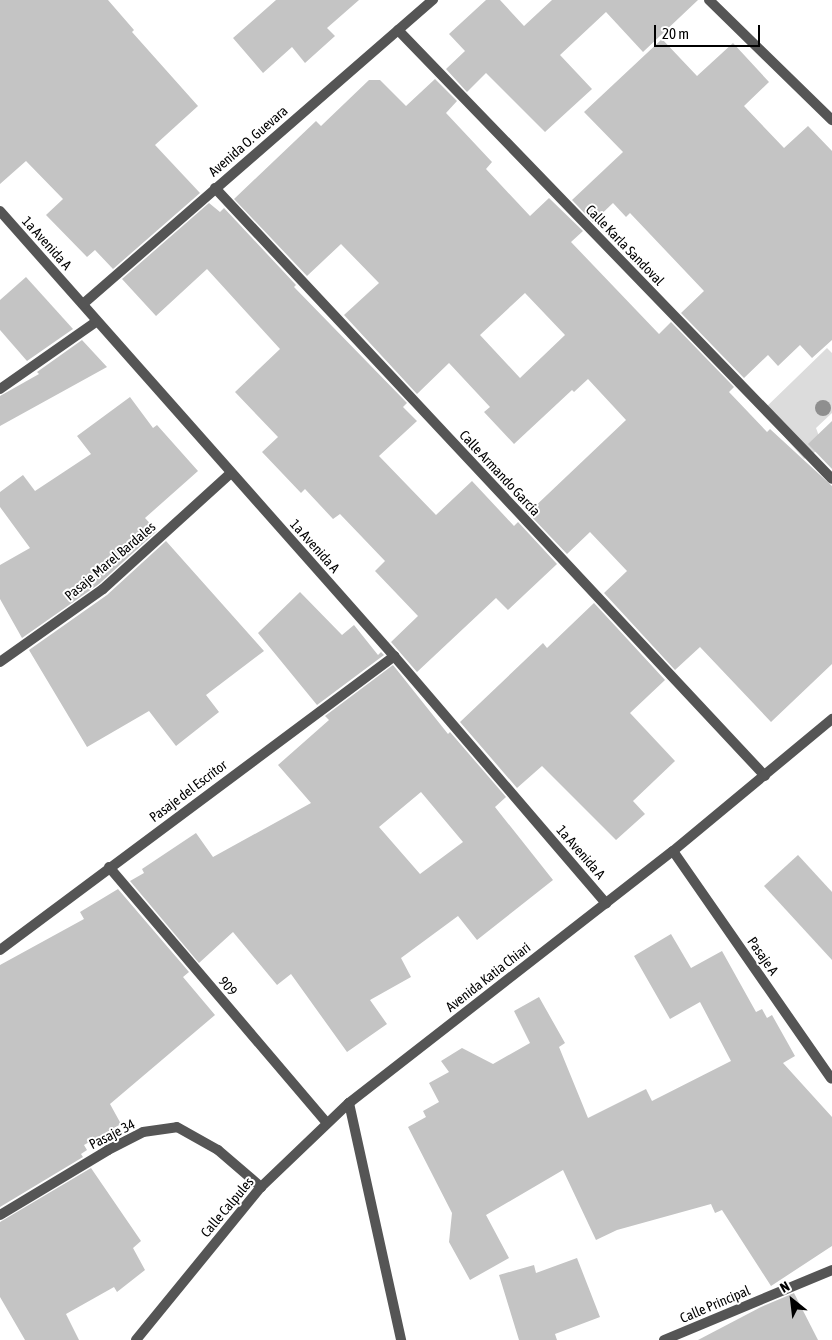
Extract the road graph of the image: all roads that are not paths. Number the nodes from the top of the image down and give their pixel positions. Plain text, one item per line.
1 (433, 0) edge
2 (709, 0) edge
3 (398, 30) junction
4 (832, 120) edge
5 (215, 188) junction
6 (0, 211) edge
7 (82, 304) junction
8 (97, 320) junction
9 (0, 389) edge
10 (231, 473) junction
11 (832, 479) edge
12 (394, 656) junction
13 (0, 662) edge
14 (832, 719) edge
15 (765, 776) junction
16 (673, 851) junction
17 (109, 868) junction
18 (606, 903) junction
19 (0, 950) edge
20 (831, 1078) dead end
21 (349, 1102) junction
22 (327, 1123) junction
23 (261, 1187) junction
24 (0, 1215) edge
25 (832, 1270) edge
26 (136, 1340) edge
27 (401, 1340) edge
28 (664, 1340) edge

1 - 3 street, Avenida O. Guevara
2 - 4 street
3 - 5 street, Avenida O. Guevara
3 - 11 street, Calle Karla Sandoval
5 - 7 street, Avenida O. Guevara
5 - 15 street, Calle Armando García
6 - 7 street, 1a Avenida A
7 - 8 street, 1a Avenida A
8 - 9 street
8 - 10 street, 1a Avenida A
10 - 12 street, 1a Avenida A
10 - 13 street, Pasaje Marel Bardales
12 - 17 street, Pasaje del Escritor
12 - 18 street, 1a Avenida A
14 - 15 street, Avenida Katia Chiari
15 - 16 street, Avenida Katia Chiari
16 - 18 street, Avenida Katia Chiari
16 - 20 street, Pasaje A
17 - 19 street, Pasaje del Escritor
17 - 22 street, 909
18 - 21 street, Avenida Katia Chiari
21 - 22 street, Calle Calpules
21 - 27 street
22 - 23 street, Calle Calpules
23 - 24 street, Pasaje 34
23 - 26 street, Calle Calpules
25 - 28 street, Calle Principal

